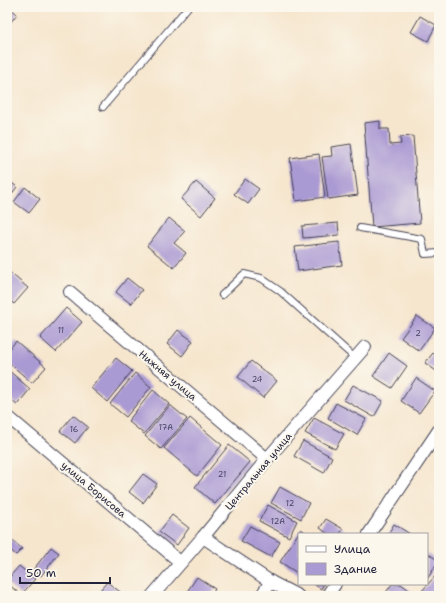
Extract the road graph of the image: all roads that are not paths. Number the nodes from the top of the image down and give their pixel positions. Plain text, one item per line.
1 (188, 7) edge
2 (103, 107) dead end
3 (360, 228) dead end
4 (439, 253) edge
5 (70, 292) dead end
6 (222, 295) dead end
7 (365, 347) dead end
8 (355, 358) junction
9 (7, 416) edge
10 (439, 430) edge
11 (267, 459) junction
12 (370, 533) edge
13 (203, 537) junction
14 (180, 562) junction
15 (270, 582) junction
16 (334, 585) edge
17 (152, 596) edge
18 (261, 596) edge
19 (298, 596) edge
20 (327, 596) edge

1 - 2 lane
3 - 4 lane
5 - 11 street, Нижняя улица
6 - 8 lane
7 - 8 street, Центральная улица
8 - 11 street, Центральная улица
9 - 14 street, улица Борисова
10 - 12 street
11 - 13 street, Центральная улица
13 - 14 street, Центральная улица
13 - 15 street
14 - 17 street, Центральная улица
15 - 18 street
15 - 19 street
16 - 20 street

